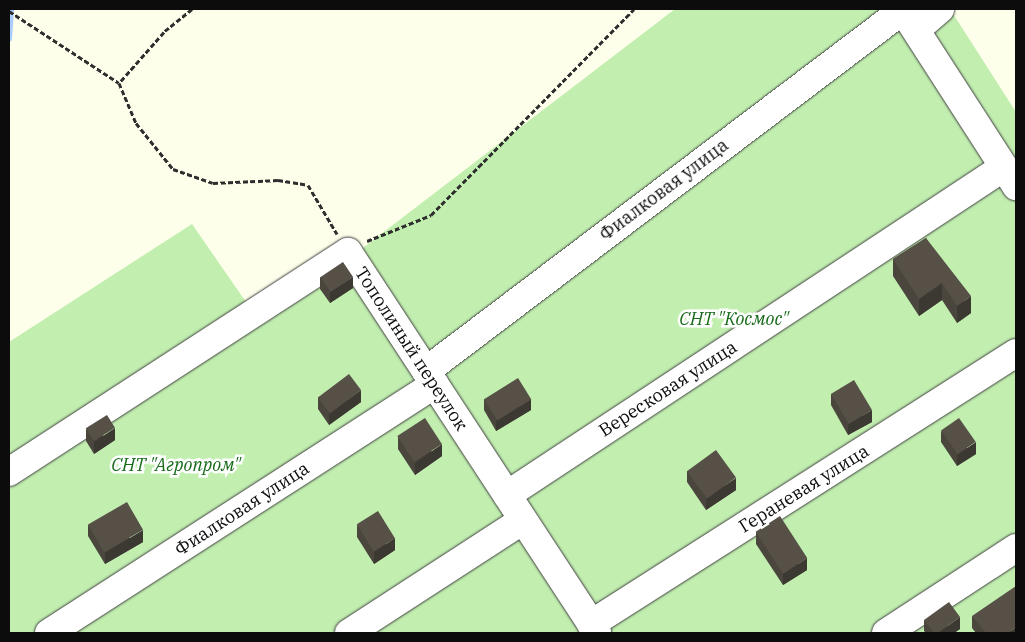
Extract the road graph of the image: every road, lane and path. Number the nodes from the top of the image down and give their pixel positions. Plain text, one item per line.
1 (192, 9) edge
2 (634, 9) edge
3 (940, 9) edge
4 (9, 11) edge
5 (907, 16) edge
6 (119, 83) junction
7 (1010, 177) edge
8 (348, 252) junction
9 (1016, 354) edge
10 (430, 378) junction
11 (9, 472) edge
12 (507, 495) junction
13 (523, 520) junction
14 (1016, 548) edge
15 (594, 629) edge
16 (49, 633) edge
17 (349, 633) edge
18 (886, 633) edge

1 - 6 path
2 - 8 path
3 - 5 lane, Фиалковая улица
4 - 6 path
5 - 7 lane
5 - 10 lane, Фиалковая улица
6 - 8 path
7 - 12 lane, Вересковая улица
8 - 10 lane, Тополиный переулок
8 - 11 lane, Тополиный переулок
9 - 15 lane, Гераневая улица
10 - 12 lane, Тополиный переулок
10 - 16 lane, Фиалковая улица
12 - 13 lane, Тополиный переулок
13 - 15 lane, Тополиный переулок
13 - 17 lane
14 - 18 lane

